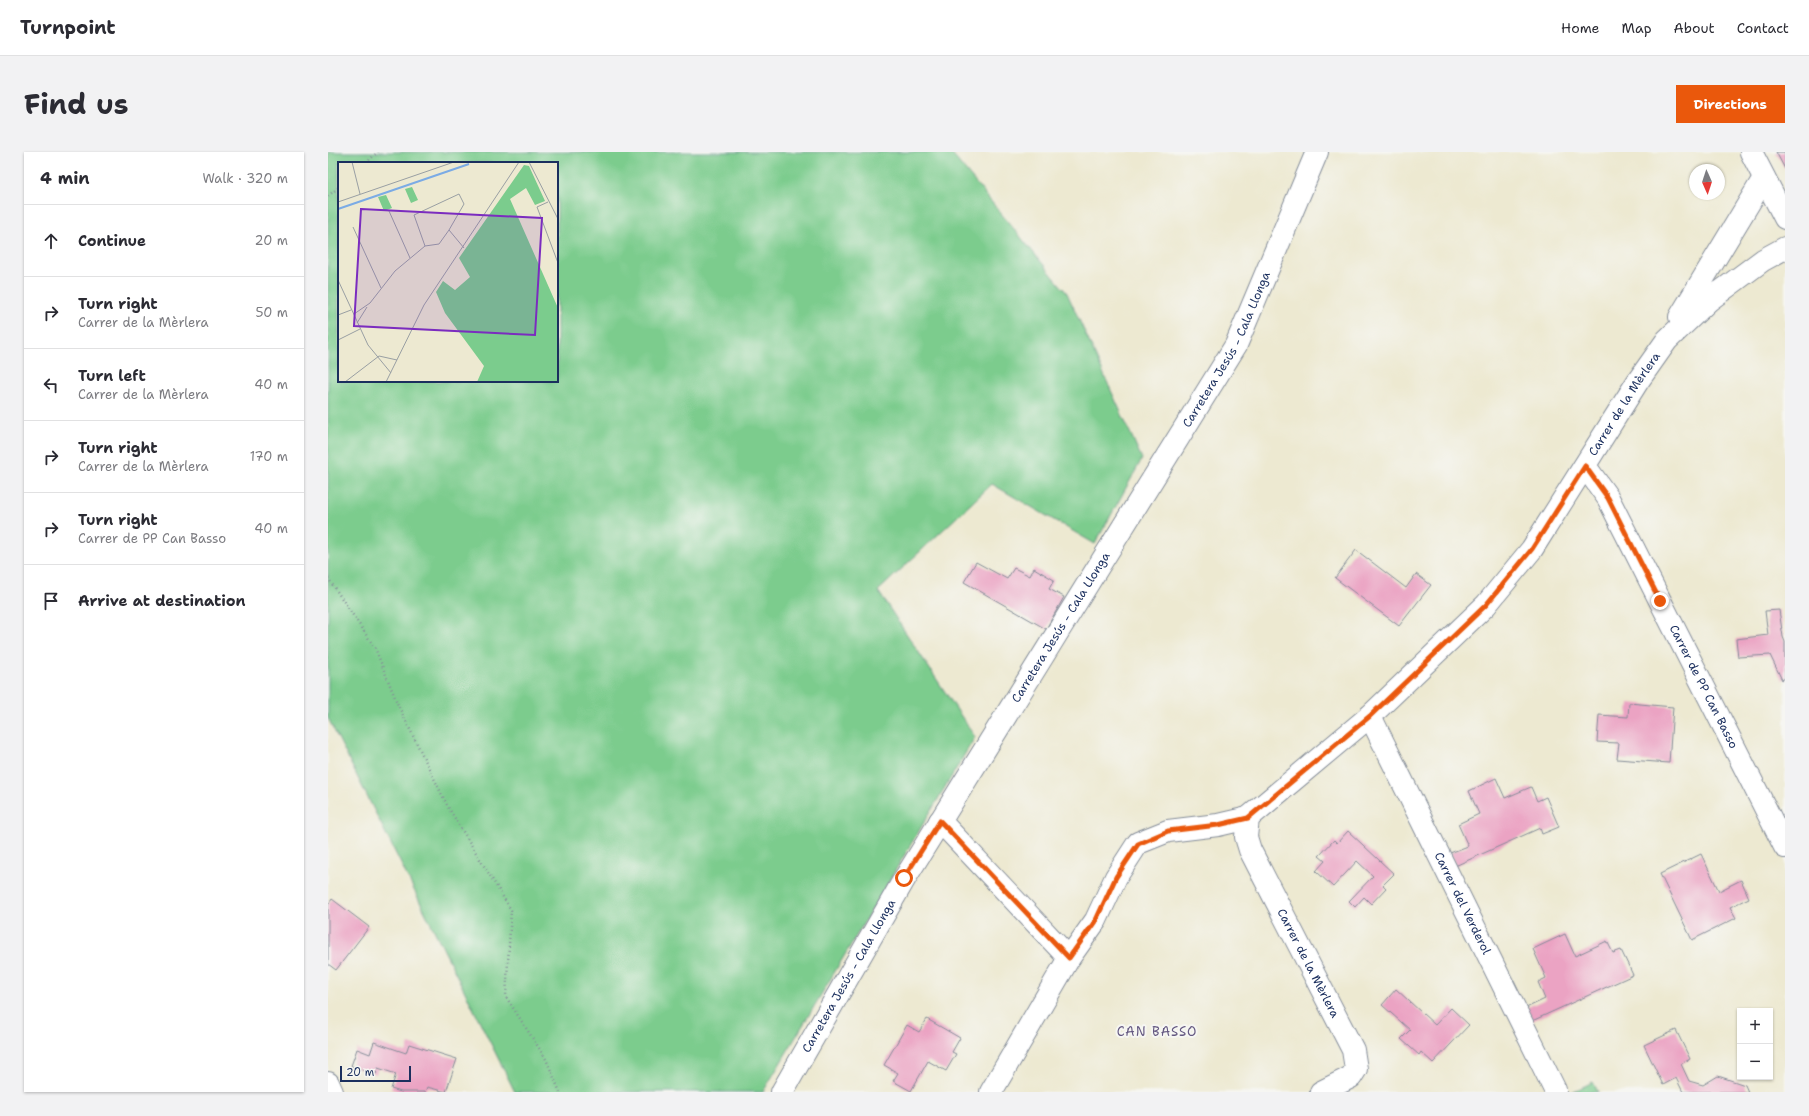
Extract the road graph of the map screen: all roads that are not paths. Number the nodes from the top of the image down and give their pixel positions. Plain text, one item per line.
1 (1317, 152) edge
2 (1751, 152) edge
3 (1764, 178) junction
4 (1785, 218) edge
5 (1785, 248) edge
6 (1667, 340) junction
7 (1585, 466) junction
8 (1370, 716) junction
9 (1248, 818) junction
10 (940, 821) junction
11 (1785, 847) edge
12 (1069, 958) junction
13 (328, 1083) edge
14 (1555, 1090) dead end
15 (332, 1092) edge
16 (782, 1092) edge
17 (991, 1092) edge
18 (1321, 1092) edge

1 - 10 street, Carretera Jesús - Cala Llonga
2 - 3 street
3 - 4 street
3 - 6 street
5 - 6 street, Carrer de la Mèrlera
6 - 7 street, Carrer de la Mèrlera
7 - 8 street, Carrer de la Mèrlera
7 - 11 street, Carrer de PP Can Basso
8 - 9 street, Carrer de la Mèrlera
8 - 14 street, Carrer del Verderol
9 - 12 street, Carrer de la Mèrlera
9 - 18 street, Carrer de la Mèrlera
10 - 12 street
10 - 16 street, Carretera Jesús - Cala Llonga
12 - 17 street, Carrer de la Mèrlera
13 - 15 street

